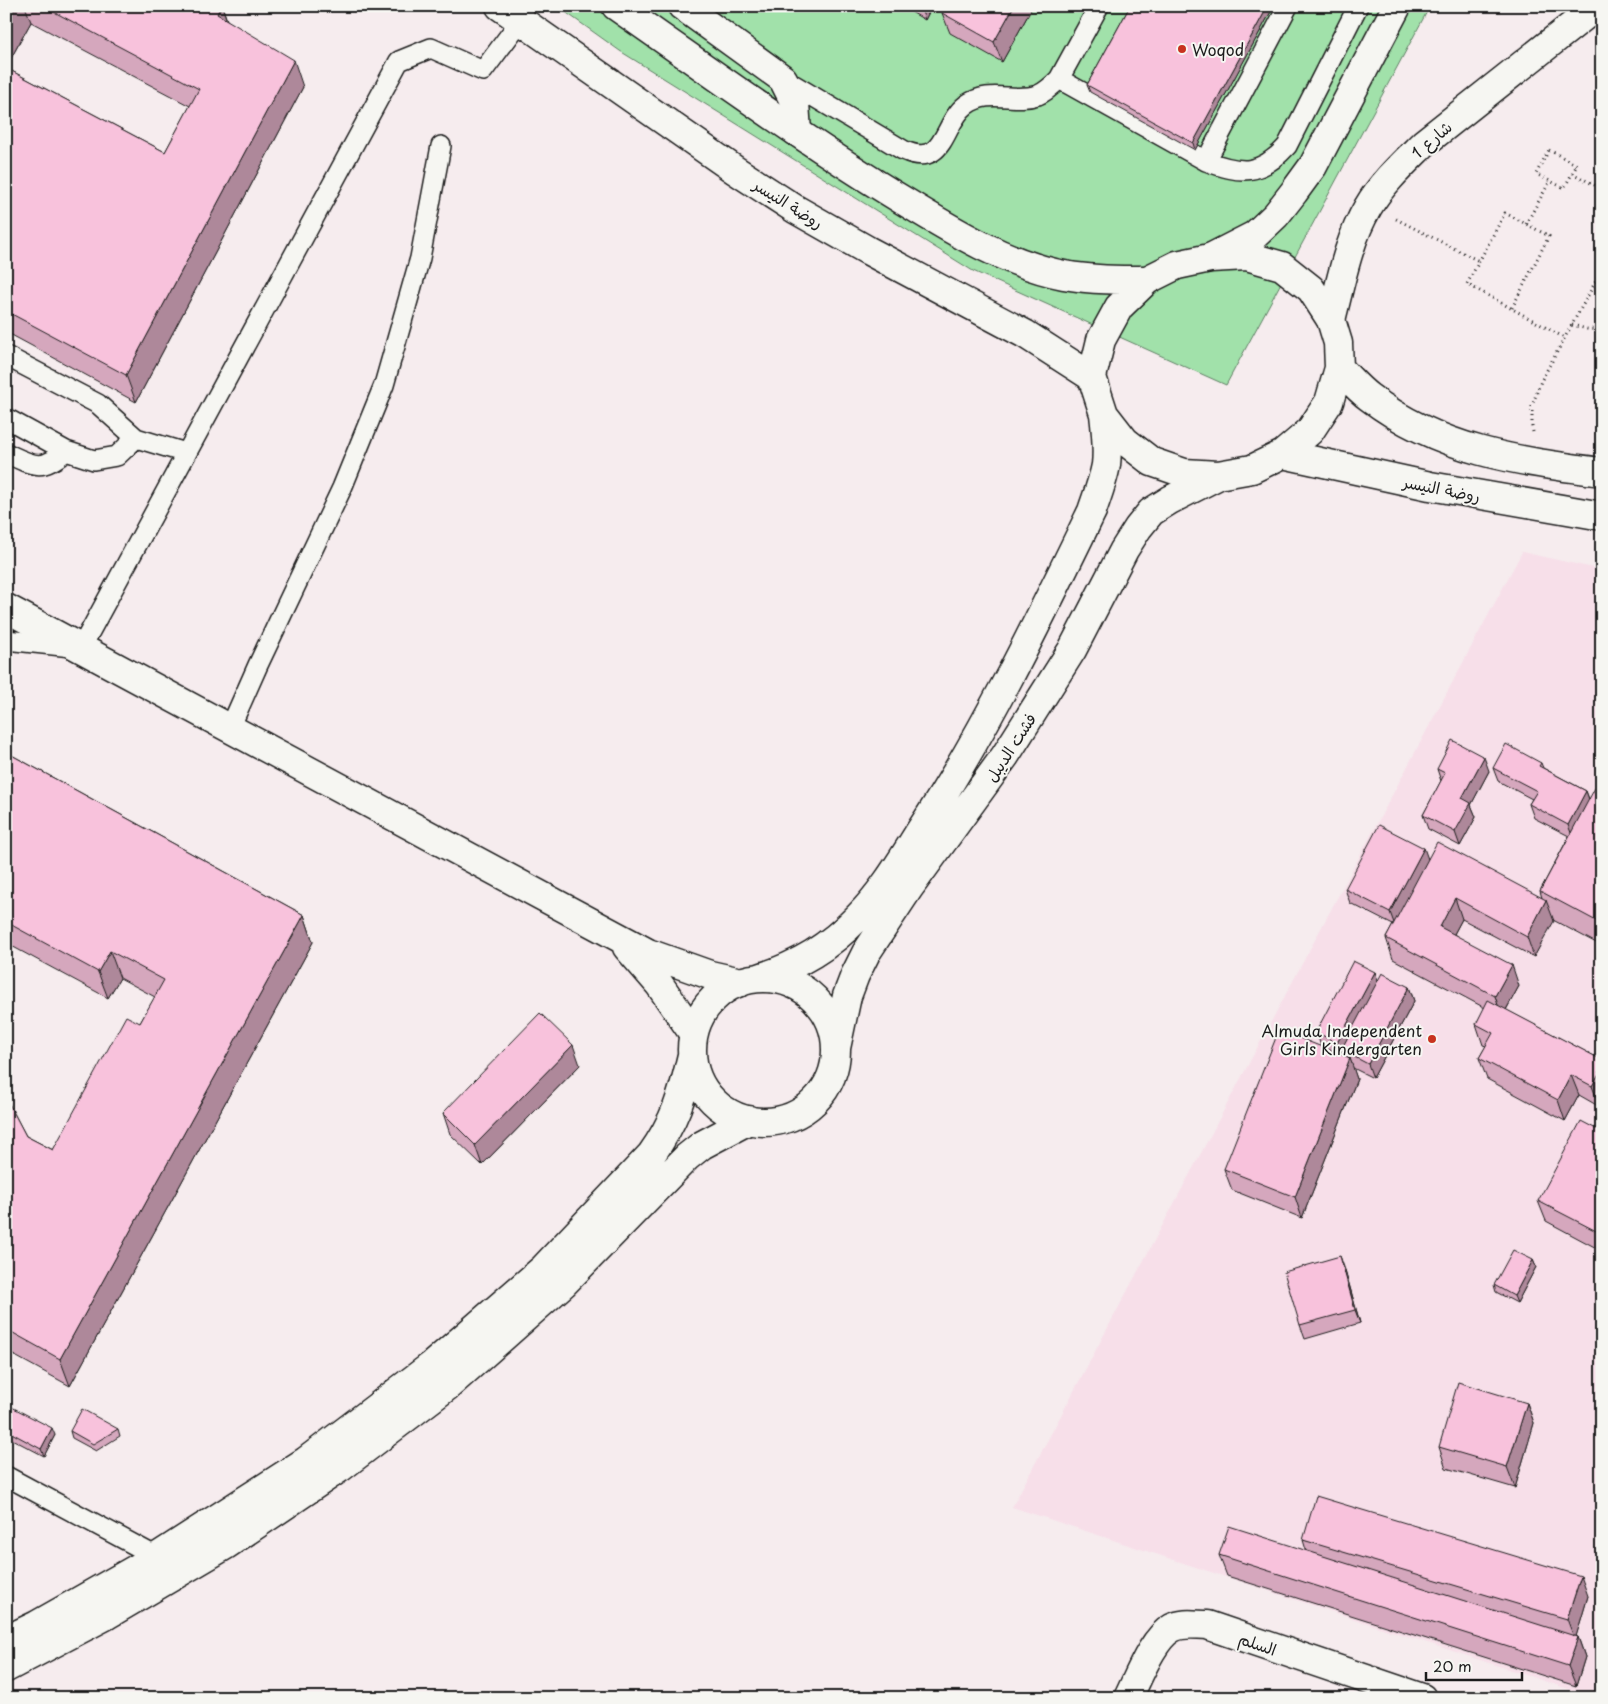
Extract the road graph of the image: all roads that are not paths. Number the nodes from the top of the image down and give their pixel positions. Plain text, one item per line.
1 (616, 6) edge
2 (682, 6) edge
3 (1099, 6) edge
4 (1288, 6) edge
5 (1358, 6) edge
6 (1397, 6) edge
7 (1597, 6) edge
8 (510, 13) edge
9 (782, 79) junction
10 (1059, 79) junction
11 (798, 132) junction
12 (441, 146) dead end
13 (1206, 161) junction
14 (1210, 258) junction
15 (1147, 280) junction
16 (1331, 320) junction
17 (6, 356) edge
18 (1339, 368) junction
19 (1092, 378) junction
20 (1104, 414) junction
21 (6, 418) edge
22 (136, 438) junction
23 (66, 451) junction
24 (6, 453) edge
25 (186, 453) junction
26 (1283, 454) junction
27 (1602, 472) edge
28 (1218, 475) junction
29 (1602, 516) edge
30 (6, 608) edge
31 (6, 640) edge
32 (80, 648) junction
33 (230, 728) junction
34 (619, 938) junction
35 (750, 980) junction
36 (692, 1044) junction
37 (836, 1048) junction
38 (749, 1120) junction
39 (6, 1476) edge
40 (157, 1557) junction
41 (6, 1640) edge
42 (6, 1668) edge
43 (1128, 1698) edge
44 (1422, 1698) edge

1 - 11 street
2 - 9 street
3 - 10 lane
4 - 13 lane
5 - 13 lane
6 - 14 street
7 - 16 street, شارع 1
8 - 19 street, روضة النيسر
8 - 25 lane
9 - 10 lane
9 - 11 street
10 - 13 lane
11 - 15 street
12 - 33 lane
14 - 15 street
14 - 16 street
15 - 19 street
16 - 18 street
17 - 22 lane
18 - 26 street
18 - 27 street
19 - 20 street
20 - 28 street
20 - 35 street, فشت الديبل
21 - 23 lane
22 - 23 lane
22 - 25 lane
23 - 24 lane
25 - 32 lane
26 - 28 street
26 - 29 street, روضة النيسر
28 - 37 street, فشت الديبل
30 - 32 street
31 - 32 lane
32 - 33 street
33 - 34 street
34 - 35 street
34 - 36 street
35 - 36 street
35 - 37 street
36 - 38 street
36 - 40 street
37 - 38 street
38 - 42 street
39 - 40 lane
40 - 41 street
43 - 44 street, السلم

